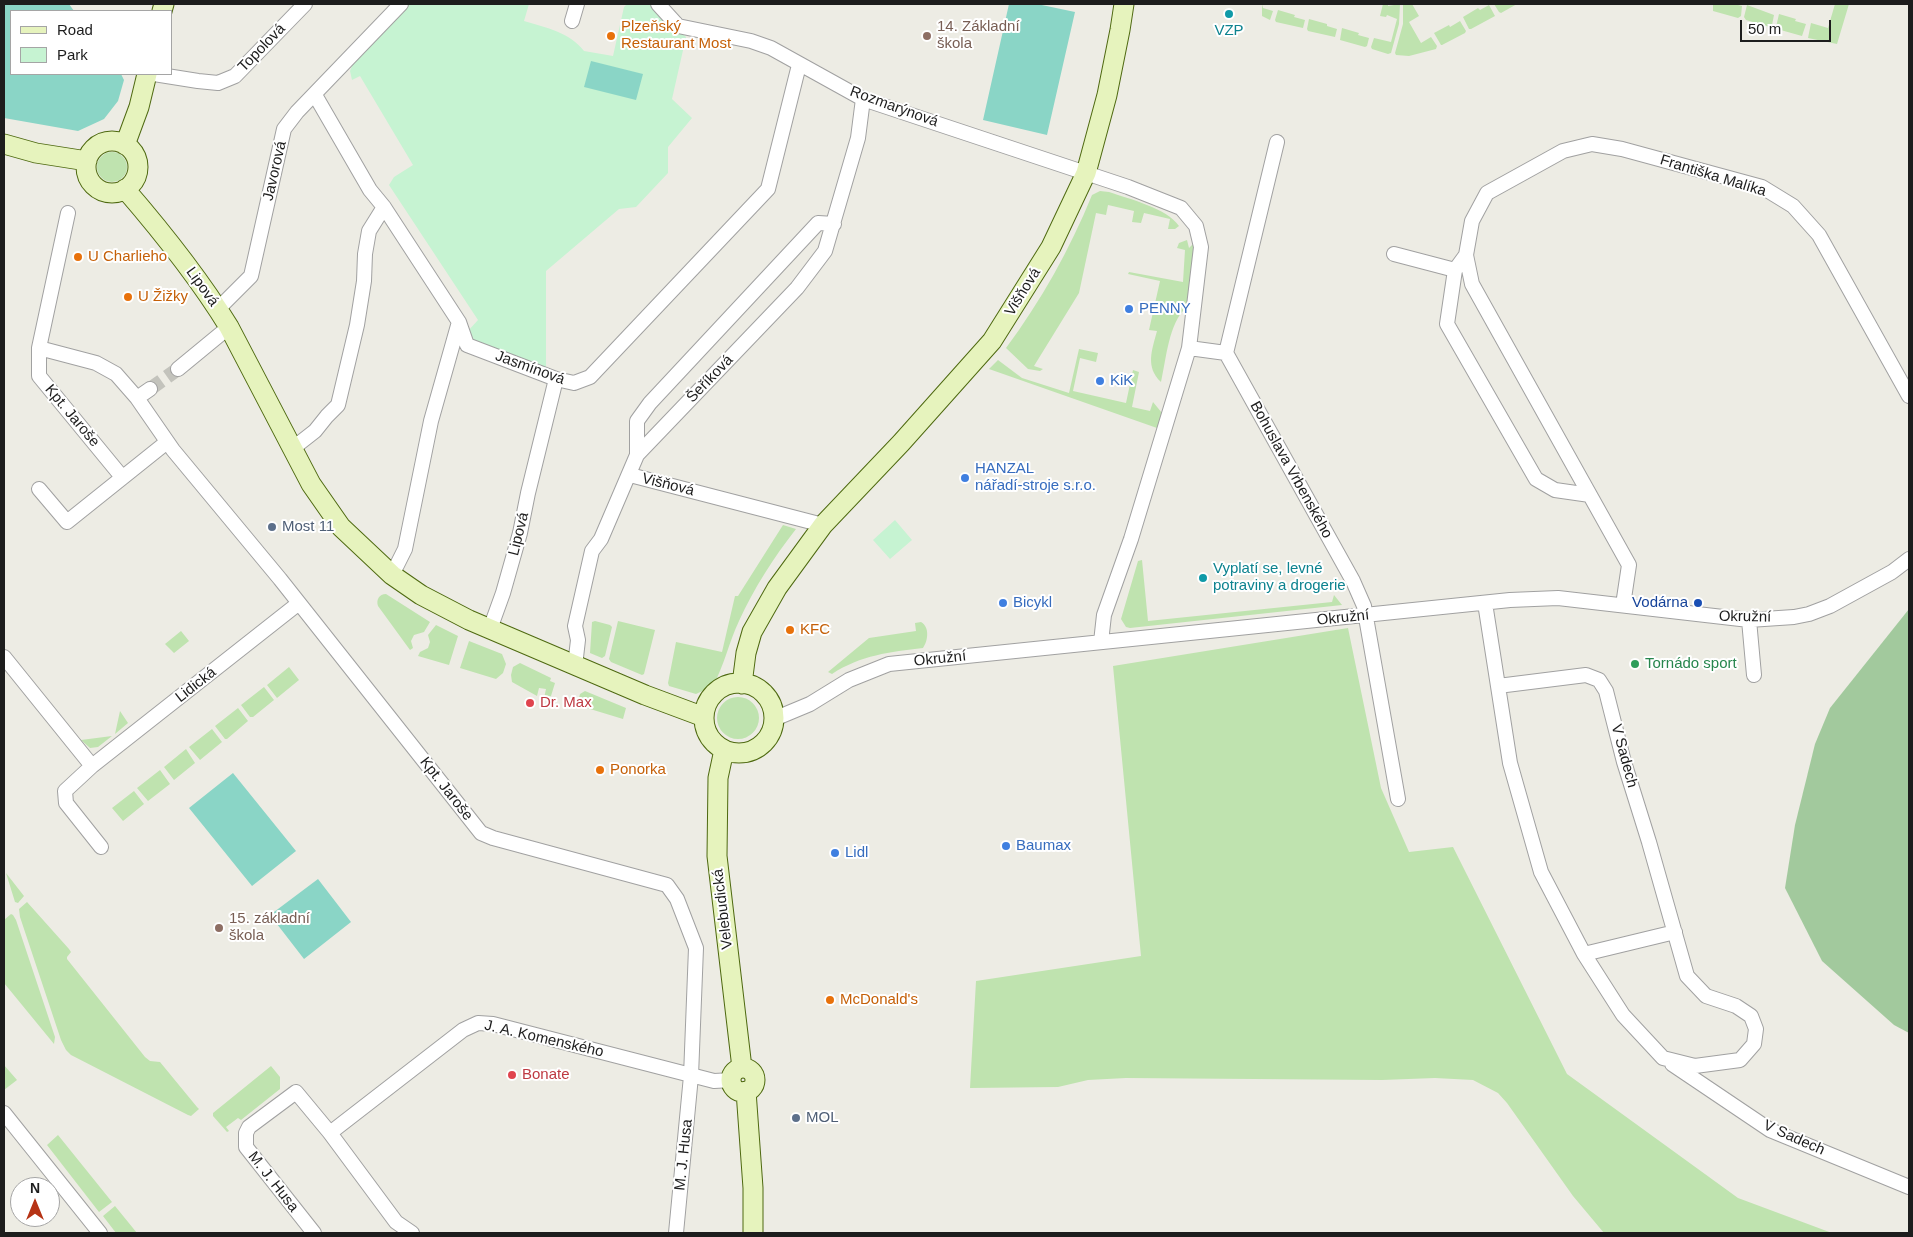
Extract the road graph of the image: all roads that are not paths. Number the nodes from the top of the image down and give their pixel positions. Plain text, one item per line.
1 (305, 4) edge
2 (401, 4) edge
3 (577, 4) edge
4 (658, 4) edge
5 (1124, 4) edge
6 (572, 21) dead end
7 (799, 65) junction
8 (147, 75) edge
9 (160, 75) edge
10 (315, 95) junction
11 (863, 98) junction
12 (1277, 142) dead end
13 (4, 144) edge
14 (126, 145) junction
15 (87, 161) junction
16 (1086, 173) junction
17 (126, 189) junction
18 (384, 207) junction
19 (68, 213) dead end
20 (834, 224) junction
21 (1394, 254) dead end
22 (1466, 255) junction
23 (1455, 270) junction
24 (218, 309) junction
25 (458, 322) junction
26 (229, 327) junction
27 (39, 348) junction
28 (1189, 348) junction
29 (1226, 353) junction
30 (178, 369) tunnel mouth
31 (556, 379) junction
32 (150, 390) tunnel mouth
33 (1909, 396) edge
34 (137, 398) junction
35 (167, 442) junction
36 (292, 449) junction
37 (637, 455) junction
38 (630, 475) junction
39 (122, 477) junction
40 (39, 489) dead end
41 (1590, 495) junction
42 (823, 525) junction
43 (1909, 559) edge
44 (392, 575) junction
45 (299, 603) junction
46 (1485, 603) junction
47 (1623, 605) junction
48 (1366, 615) junction
49 (1749, 620) junction
50 (490, 629) junction
51 (1101, 642) junction
52 (4, 657) edge
53 (575, 666) junction
54 (1754, 675) dead end
55 (742, 684) junction
56 (1498, 686) junction
57 (704, 717) junction
58 (774, 718) junction
59 (724, 750) junction
60 (92, 766) junction
61 (1398, 799) dead end
62 (101, 847) dead end
63 (1675, 932) junction
64 (1584, 954) junction
65 (1663, 1058) junction
66 (691, 1076) junction
67 (740, 1080) junction
68 (4, 1113) edge
69 (330, 1133) junction
70 (1909, 1187) edge
71 (100, 1233) edge
72 (314, 1233) edge
73 (412, 1233) edge
74 (676, 1233) edge
75 (753, 1233) edge

1 - 9 street, Topolová
2 - 10 street, Javorová
3 - 6 street
4 - 7 street, Rozmarýnová
5 - 16 street, Višňová
7 - 11 street, Rozmarýnová
7 - 31 street, Jasmínová
8 - 14 street
10 - 18 street, Jasmínová
10 - 24 street, Javorová
11 - 16 street, Rozmarýnová
11 - 20 street, Šeříková
12 - 29 street
13 - 15 street
14 - 15 street
14 - 17 street
15 - 17 street
16 - 28 street, Rozmarýnová
16 - 42 street, Višňová
17 - 24 street, Lipová
18 - 25 street, Jasmínová
18 - 36 street
19 - 27 street, Kpt. Jaroše
20 - 37 street, Šeříková
20 - 37 street
21 - 23 street
22 - 23 street, Františka Malíka
22 - 33 street, Františka Malíka
22 - 41 street, Františka Malíka
23 - 41 street, Františka Malíka
24 - 26 street, Lipová
25 - 31 street, Jasmínová
25 - 44 street
26 - 30 street
26 - 36 street, Lipová
27 - 34 street, Kpt. Jaroše
27 - 39 street, Kpt. Jaroše
28 - 29 street
28 - 51 street, Rozmarýnová
29 - 48 street, Bohuslava Vrbenského
31 - 50 street, Lipová
32 - 34 street
34 - 35 street, Kpt. Jaroše
35 - 39 street
35 - 45 street, Kpt. Jaroše
36 - 44 street, Lipová
37 - 38 street, Šeříková
38 - 42 street, Višňová
38 - 53 street, Šeříková
39 - 40 street
41 - 47 street, Františka Malíka
42 - 55 street, Višňová
43 - 49 street, Okružní
44 - 50 street, Lipová
45 - 60 street, Lidická
45 - 66 street, Kpt. Jaroše
46 - 47 street, Okružní
46 - 48 street, Okružní
46 - 56 street, V Sadech
47 - 49 street, Okružní
48 - 51 street, Okružní
48 - 61 street, Bohuslava Vrbenského
49 - 54 street
50 - 53 street, Lipová
51 - 58 street, Okružní
52 - 60 street
53 - 57 street, Lipová
55 - 57 street
55 - 58 street
56 - 63 street, V Sadech
56 - 64 street, V Sadech
57 - 59 street
58 - 59 street
59 - 67 street, Velebudická
60 - 62 street, Lidická
63 - 64 street
63 - 65 street, V Sadech
64 - 65 street, V Sadech
65 - 70 street, V Sadech
66 - 67 street, J. A. Komenského
66 - 69 street, J. A. Komenského
66 - 74 street, M. J. Husa
67 - 75 street, Velebudická
68 - 71 street
69 - 72 street, M. J. Husa
69 - 73 street

